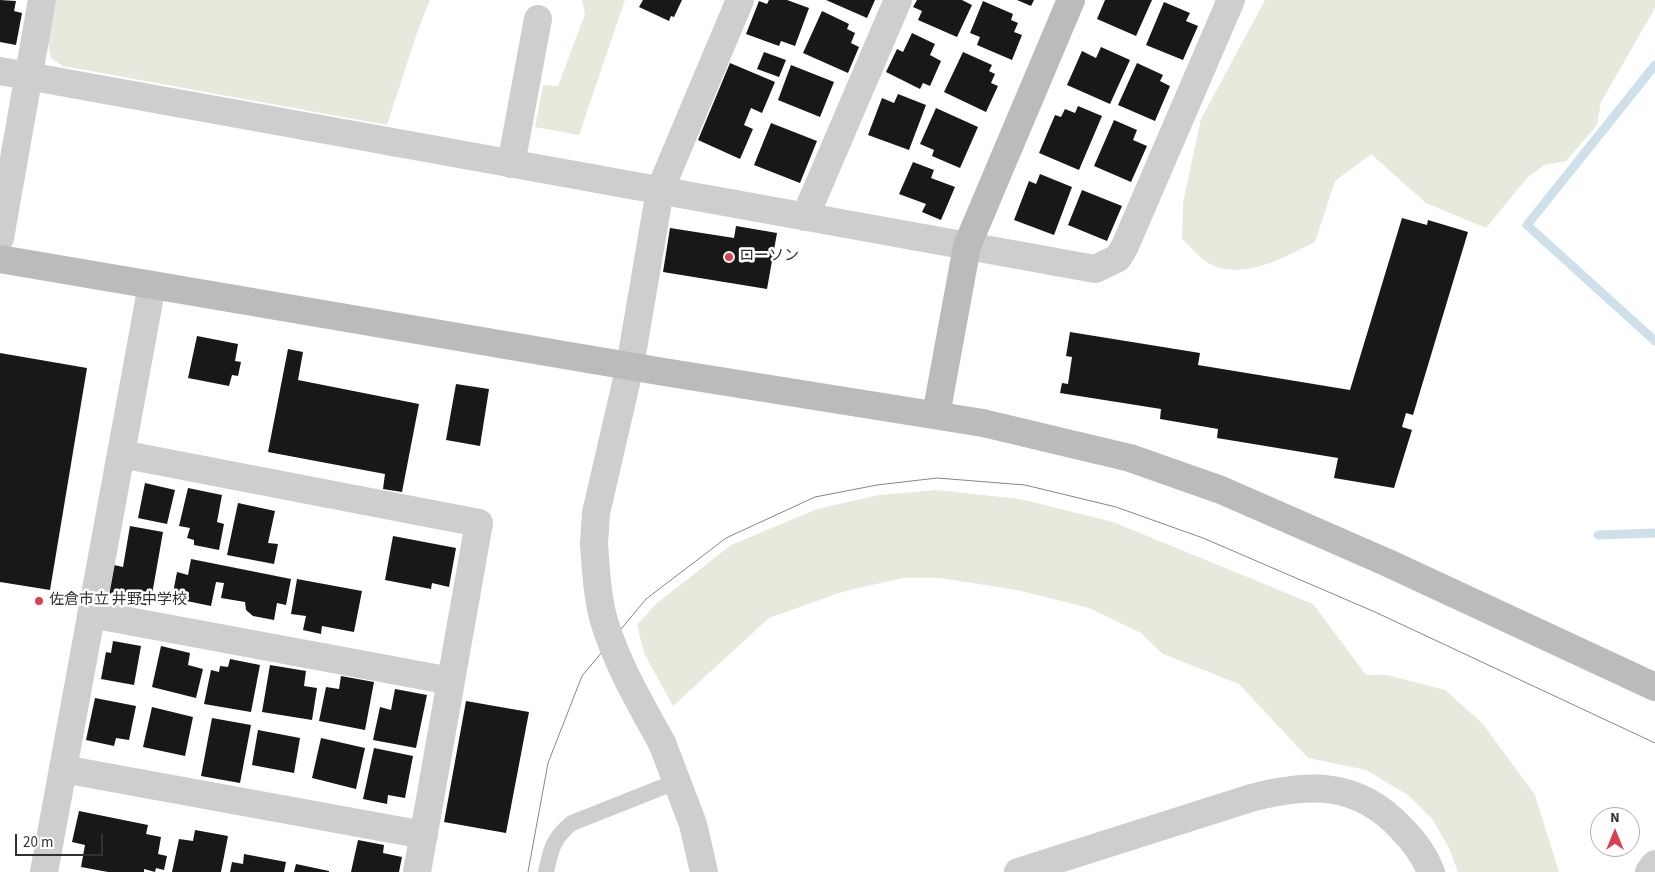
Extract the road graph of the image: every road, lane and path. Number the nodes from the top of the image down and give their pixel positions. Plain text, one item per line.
1 (42, 0) edge
2 (740, 0) edge
3 (898, 0) edge
4 (1071, 0) edge
5 (1231, 0) edge
6 (538, 19) dead end
7 (0, 71) edge
8 (28, 76) junction
9 (511, 164) junction
10 (660, 190) junction
11 (806, 217) junction
12 (0, 238) edge
13 (967, 246) junction
14 (0, 259) edge
15 (152, 285) junction
16 (630, 366) junction
17 (936, 415) junction
18 (121, 454) junction
19 (91, 614) junction
20 (451, 681) junction
21 (1655, 687) edge
22 (63, 769) junction
23 (666, 786) junction
24 (424, 835) junction
25 (1655, 864) edge
26 (44, 872) edge
27 (417, 872) edge
28 (546, 872) edge
29 (704, 872) edge
30 (1018, 872) edge
31 (1431, 872) edge
32 (1649, 872) edge

1 - 8 street
2 - 10 street
3 - 11 street
4 - 13 street
5 - 13 street
6 - 9 street
7 - 8 street
8 - 9 street
8 - 12 street
9 - 10 street
10 - 11 street
10 - 16 street
11 - 13 street
13 - 17 street
14 - 15 street
15 - 16 street
15 - 18 street
16 - 17 street
16 - 23 street, bridge
17 - 21 street
18 - 19 street
18 - 20 street
19 - 20 street
19 - 22 street
20 - 24 street
22 - 24 street
22 - 26 street
23 - 28 lane
23 - 29 street
24 - 27 street
25 - 32 street
30 - 31 street

